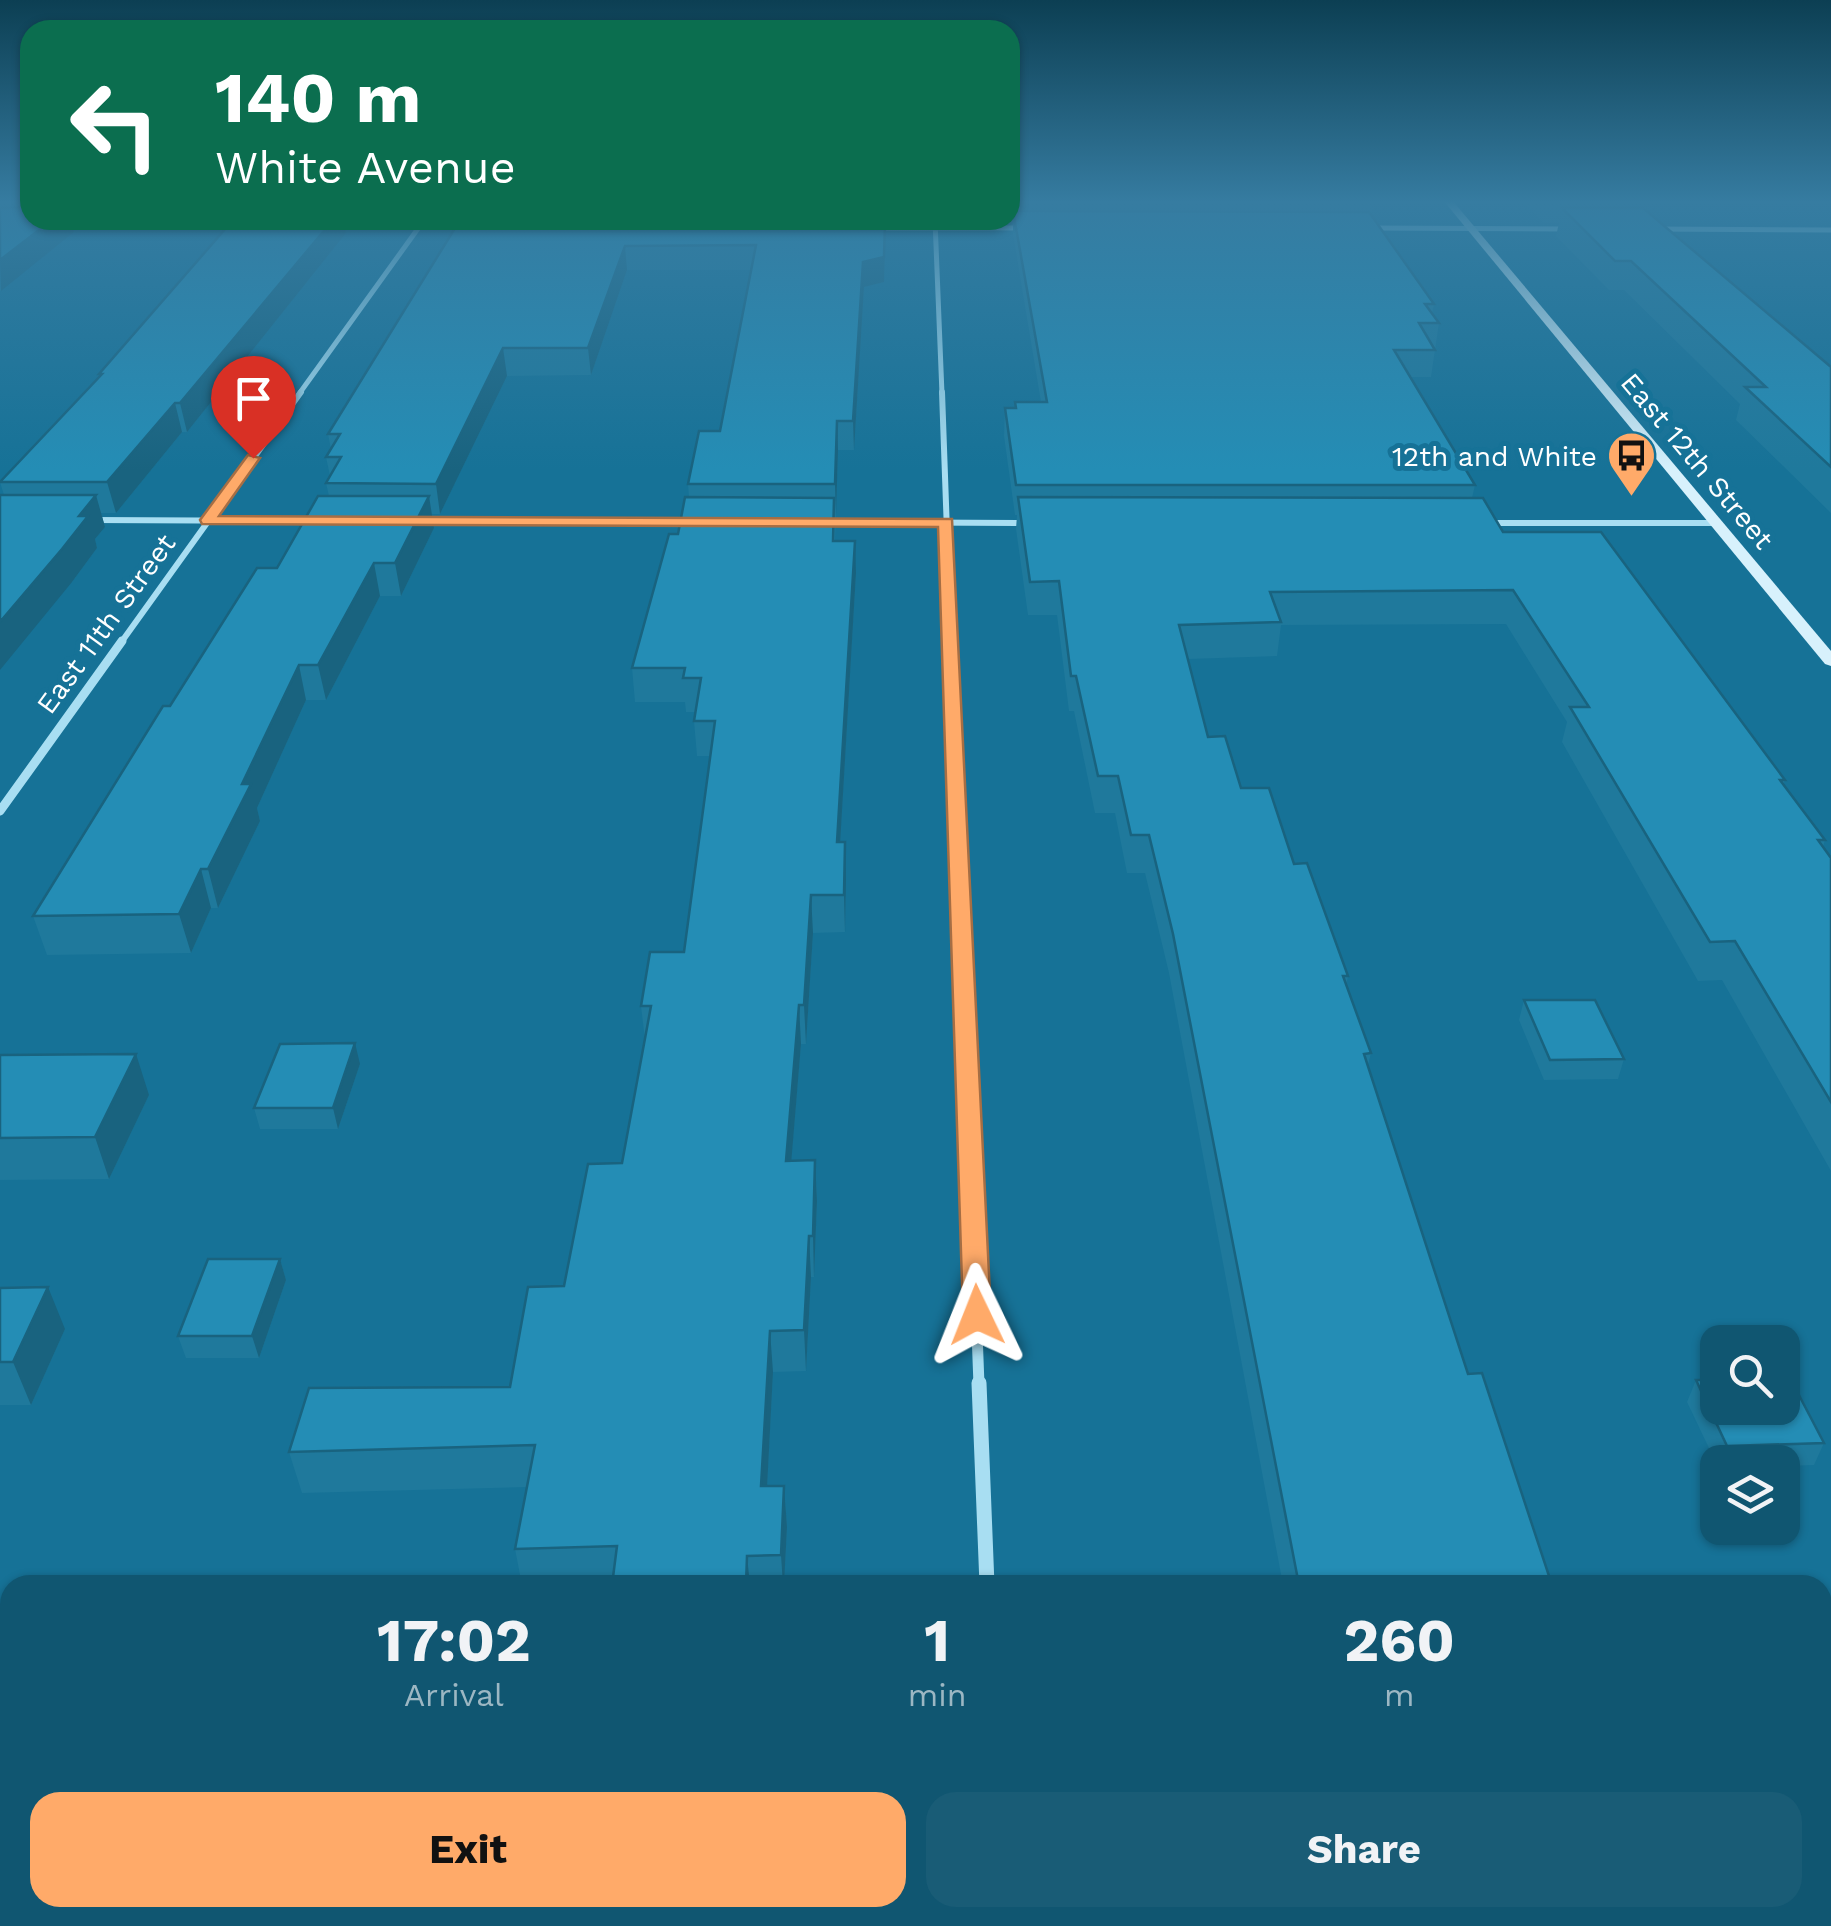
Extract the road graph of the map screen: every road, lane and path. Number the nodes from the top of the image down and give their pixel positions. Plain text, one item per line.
1 (373, 290) edge
2 (937, 290) edge
3 (1521, 290) edge
4 (72, 520) edge
5 (208, 520) junction
6 (332, 521) edge
7 (408, 521) edge
8 (709, 522) edge
9 (806, 522) edge
10 (1035, 522) edge
11 (946, 523) junction
12 (1467, 523) edge
13 (1716, 524) junction
14 (1831, 662) edge
15 (0, 811) edge
16 (987, 1575) edge

1 - 5 street, East 11th Street
2 - 11 street
3 - 13 street, East 12th Street
4 - 5 street
5 - 6 street
5 - 15 street, East 11th Street
7 - 8 street
9 - 11 street
10 - 11 street
11 - 16 street
12 - 13 street
13 - 14 street, East 12th Street

